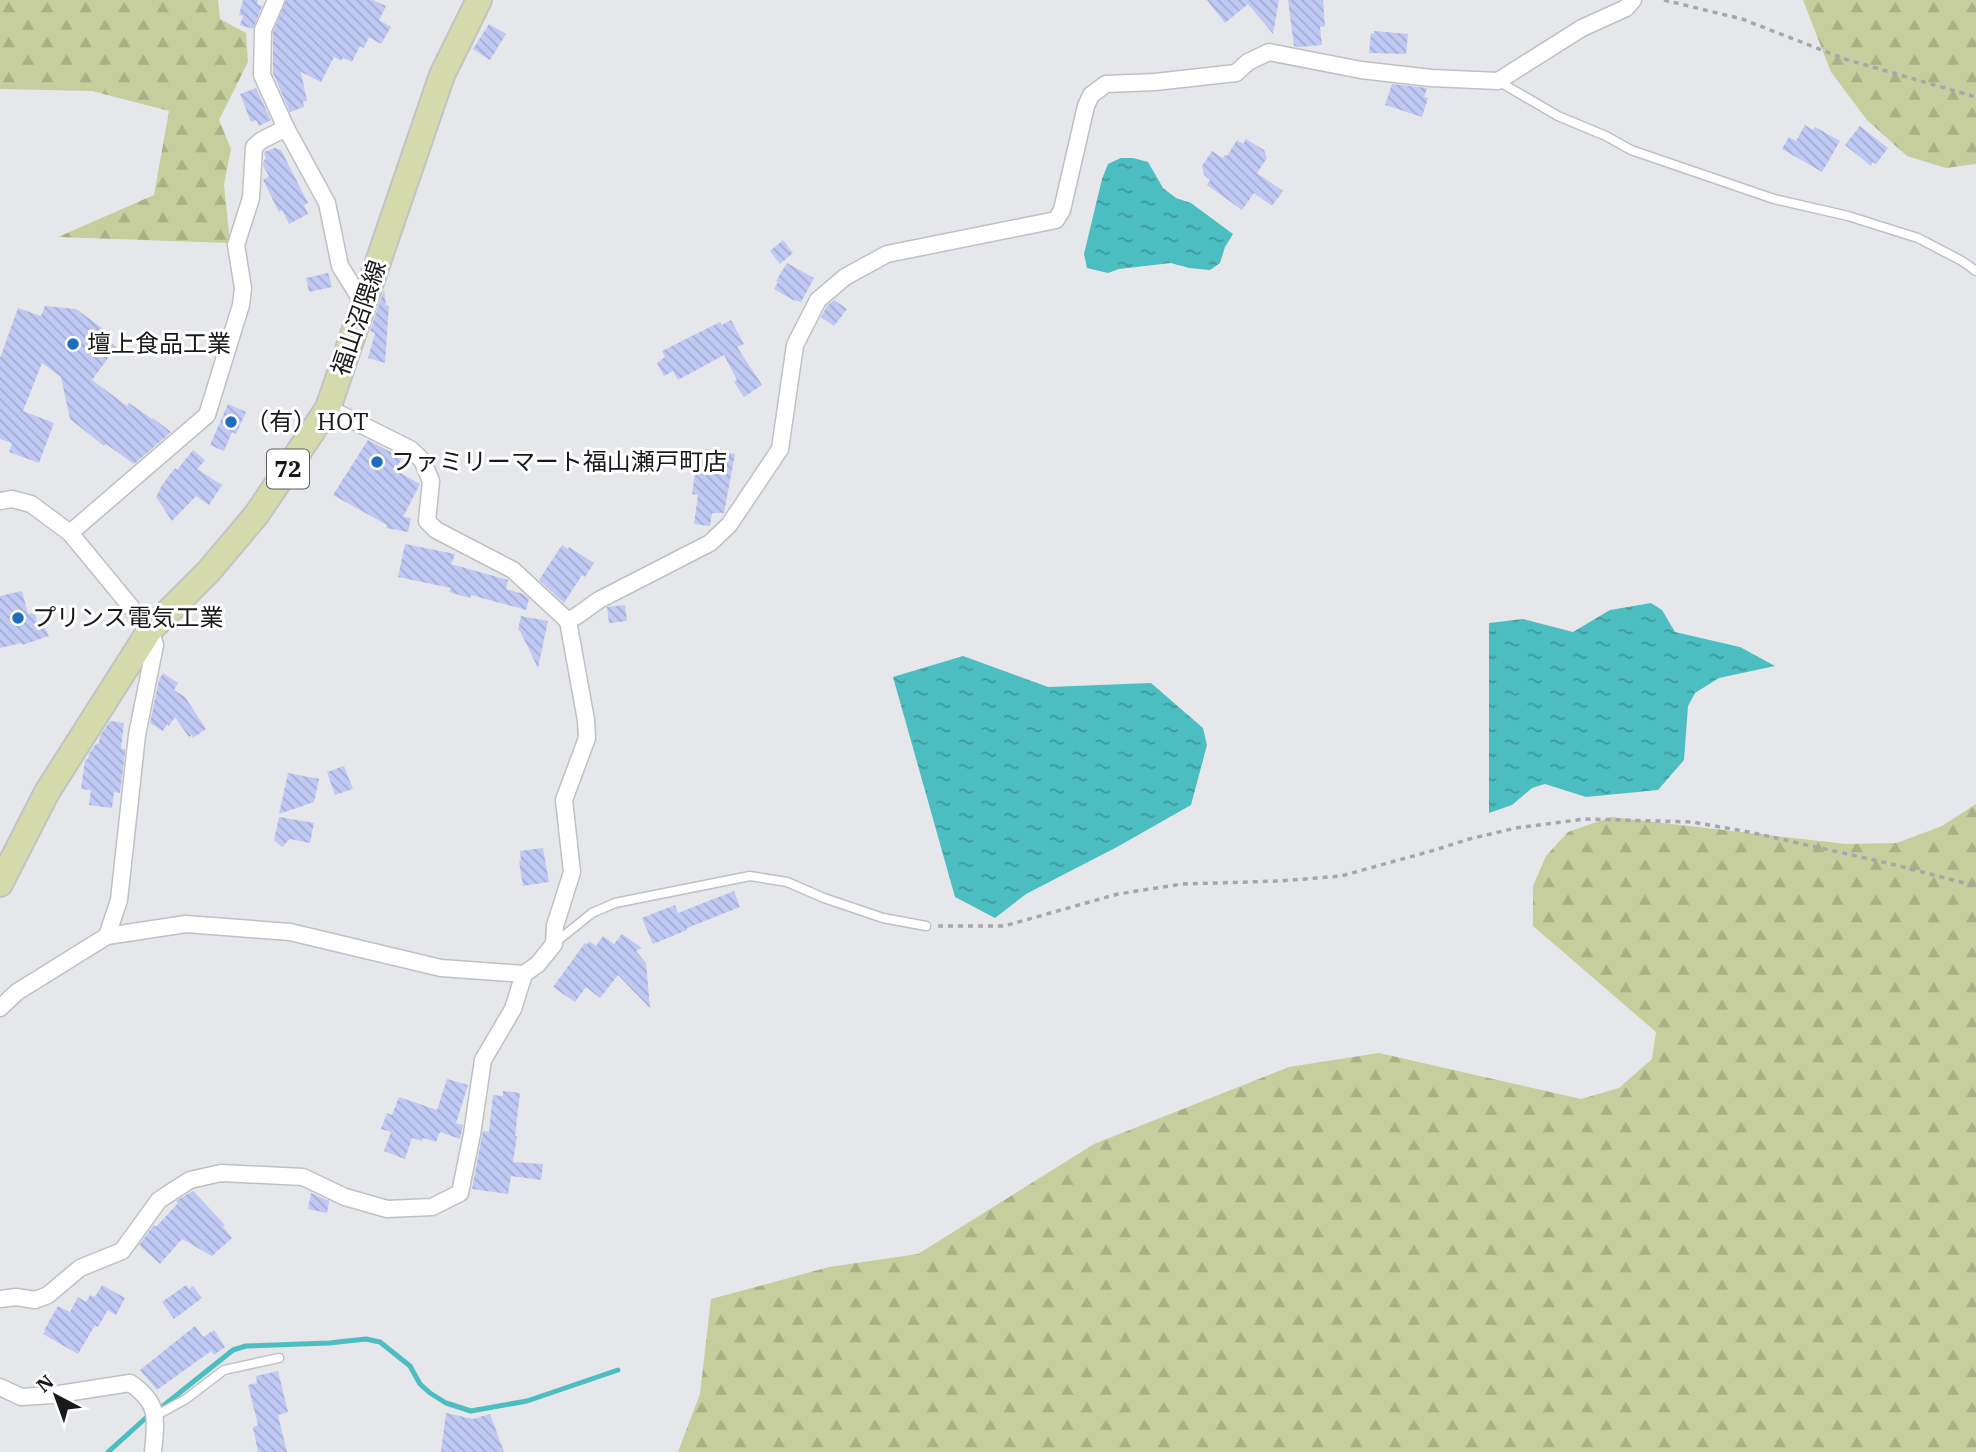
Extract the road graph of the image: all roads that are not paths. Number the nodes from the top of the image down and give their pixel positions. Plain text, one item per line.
1 (276, 0) edge
2 (479, 0) edge
3 (1633, 0) edge
4 (1498, 81) junction
5 (286, 128) junction
6 (1976, 271) edge
7 (363, 303) junction
8 (328, 408) junction
9 (0, 501) edge
10 (70, 533) junction
11 (568, 621) junction
12 (150, 630) junction
13 (0, 884) edge
14 (926, 926) road end
15 (107, 936) junction
16 (554, 944) junction
17 (524, 974) junction
18 (0, 1009) edge
19 (0, 1299) edge
20 (279, 1358) dead end
21 (0, 1387) edge
22 (157, 1415) junction
23 (153, 1452) edge

1 - 5 street
2 - 7 main road, 福山沼隈線 / 72
3 - 4 street
4 - 6 lane
4 - 11 street
5 - 7 street
5 - 10 street
7 - 8 main road, 福山沼隈線 / 72
8 - 11 street
8 - 12 main road, 福山沼隈線 / 72
9 - 10 street
10 - 12 street
11 - 16 street
12 - 13 main road, 福山沼隈線 / 72
12 - 15 street
14 - 16 lane
15 - 17 street
15 - 18 street
16 - 17 street
17 - 19 street
20 - 22 lane
21 - 22 street
22 - 23 street

